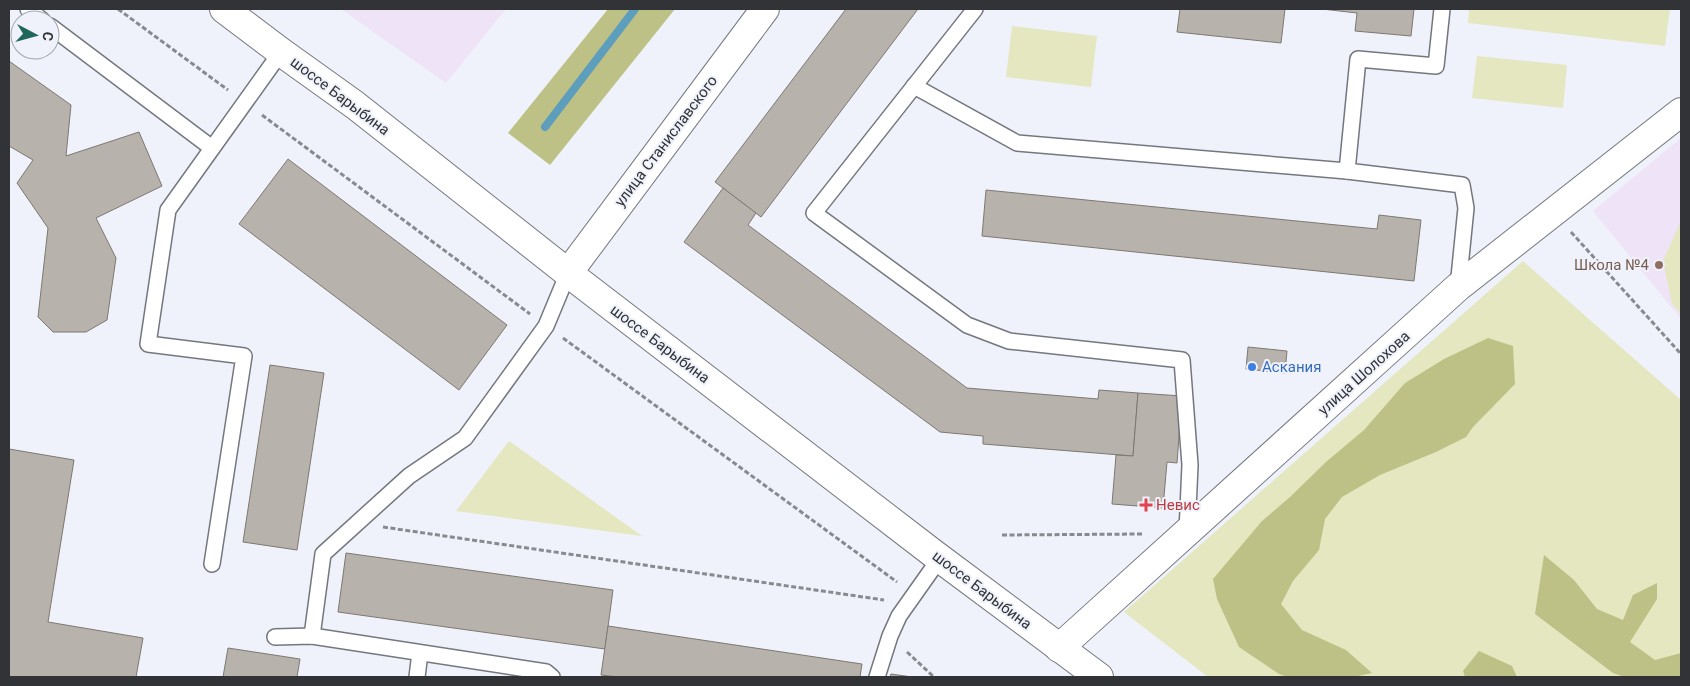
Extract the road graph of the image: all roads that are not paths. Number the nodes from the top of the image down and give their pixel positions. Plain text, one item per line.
1 (224, 9) edge
2 (765, 9) edge
3 (975, 9) edge
4 (1442, 9) edge
5 (60, 34) edge
6 (281, 52) junction
7 (914, 86) junction
8 (1681, 112) edge
9 (212, 148) junction
10 (1347, 171) junction
11 (568, 273) junction
12 (1458, 287) junction
13 (1187, 533) junction
14 (940, 558) junction
15 (212, 564) dead end
16 (312, 636) junction
17 (275, 637) dead end
18 (1059, 648) junction
19 (420, 653) junction
20 (417, 677) edge
21 (552, 677) edge
22 (877, 677) edge
23 (1099, 677) edge

1 - 6 street, шоссе Барыбина
2 - 11 street, улица Станиславского
3 - 7 lane
4 - 10 lane
5 - 9 lane
6 - 9 lane
6 - 11 street, шоссе Барыбина
7 - 10 lane
7 - 13 lane
8 - 12 street, улица Шолохова
9 - 15 lane
10 - 12 lane
11 - 14 street, шоссе Барыбина
11 - 16 lane
12 - 13 street, улица Шолохова
13 - 18 street, улица Шолохова
14 - 18 street, шоссе Барыбина
14 - 22 lane
16 - 17 lane
16 - 19 lane
18 - 23 street, шоссе Барыбина
19 - 20 lane
19 - 21 lane

